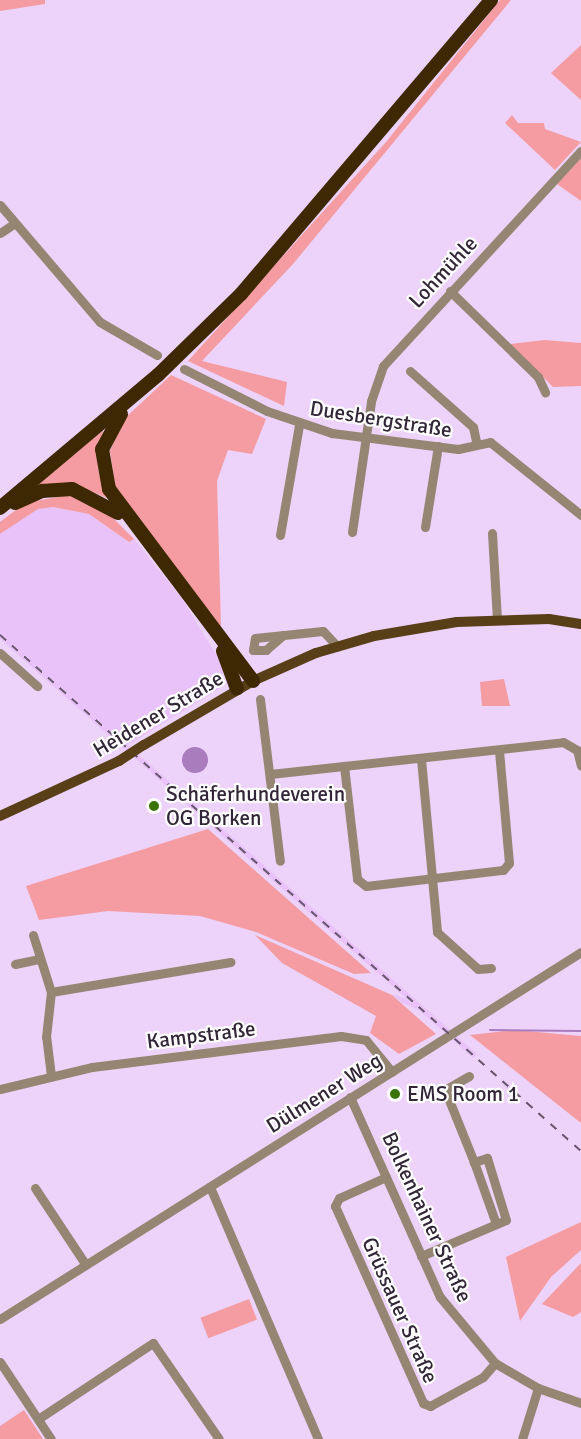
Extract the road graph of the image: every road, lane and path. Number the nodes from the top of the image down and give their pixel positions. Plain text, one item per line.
1 (482, 0) edge
2 (491, 0) edge
3 (581, 151) edge
4 (0, 205) edge
5 (15, 223) junction
6 (0, 234) edge
7 (450, 291) junction
8 (157, 355) dead end
9 (184, 369) dead end
10 (410, 371) dead end
11 (158, 375) junction
12 (545, 392) dead end
13 (299, 424) junction
14 (365, 438) junction
15 (476, 441) junction
16 (438, 446) junction
17 (0, 500) edge
18 (0, 510) edge
19 (581, 515) edge
20 (128, 521) junction
21 (425, 527) dead end
22 (352, 532) dead end
23 (492, 533) dead end
24 (280, 535) dead end
25 (497, 620) junction
26 (581, 624) edge
27 (283, 635) dead end
28 (220, 643) junction
29 (337, 646) junction
30 (0, 653) edge
31 (253, 681) junction
32 (37, 686) dead end
33 (237, 689) junction
34 (260, 699) dead end
35 (499, 750) junction
36 (421, 759) junction
37 (344, 766) junction
38 (581, 766) edge
39 (270, 774) junction
40 (0, 816) edge
41 (280, 861) dead end
42 (433, 878) junction
43 (33, 935) dead end
44 (581, 952) edge
45 (39, 959) junction
46 (231, 962) dead end
47 (15, 964) dead end
48 (491, 968) dead end
49 (51, 992) junction
50 (392, 1072) junction
51 (51, 1076) junction
52 (469, 1076) dead end
53 (0, 1089) edge
54 (351, 1097) junction
55 (474, 1162) junction
56 (386, 1177) junction
57 (210, 1187) junction
58 (35, 1188) dead end
59 (495, 1221) junction
60 (421, 1256) junction
61 (86, 1265) junction
62 (0, 1320) edge
63 (0, 1362) edge
64 (495, 1363) junction
65 (538, 1388) junction
66 (581, 1403) edge
67 (38, 1419) junction
68 (51, 1439) edge
69 (219, 1439) edge
70 (318, 1439) edge
71 (522, 1439) edge

1 - 17 highway
2 - 11 highway
3 - 7 street, Lohmühle
4 - 5 street
5 - 6 street
5 - 8 street
7 - 12 street
7 - 14 street, Lohmühle
9 - 13 street, Duesbergstraße
10 - 15 street, Duesbergstraße
11 - 18 highway
11 - 20 highway
13 - 14 street, Duesbergstraße
13 - 24 street
14 - 16 street, Duesbergstraße
14 - 22 street, Lohmühle
15 - 16 street, Duesbergstraße
15 - 19 street, Duesbergstraße
16 - 21 street
18 - 20 highway
20 - 28 highway
23 - 25 street
25 - 26 main road, Heidener Straße
25 - 29 main road, Heidener Straße
27 - 29 street
28 - 31 highway
28 - 33 highway
29 - 31 main road, Heidener Straße
30 - 32 street
31 - 33 main road, Heidener Straße
33 - 40 main road, Heidener Straße, bridge
34 - 39 street
35 - 36 street
35 - 38 street
35 - 42 street
36 - 37 street
36 - 42 street
37 - 39 street
37 - 42 street
39 - 41 street
42 - 48 street
43 - 45 street
44 - 50 street, Dülmener Weg
45 - 47 street
45 - 49 street
46 - 49 street
49 - 51 street
50 - 51 street, Kampstraße
50 - 54 street, Dülmener Weg
51 - 53 street, Kampstraße
52 - 55 street
54 - 56 street, Bolkenhainer Straße
54 - 57 street, Dülmener Weg
55 - 59 street
55 - 59 street
56 - 60 street, Bolkenhainer Straße
56 - 64 street, Grüssauer Straße
57 - 61 street, Dülmener Weg
57 - 70 street
58 - 61 street
59 - 60 street
60 - 64 street, Bolkenhainer Straße
61 - 62 street, Dülmener Weg
63 - 67 street
64 - 65 street, Bolkenhainer Straße
65 - 66 street, Bolkenhainer Straße
65 - 71 street
67 - 68 street
67 - 69 street

